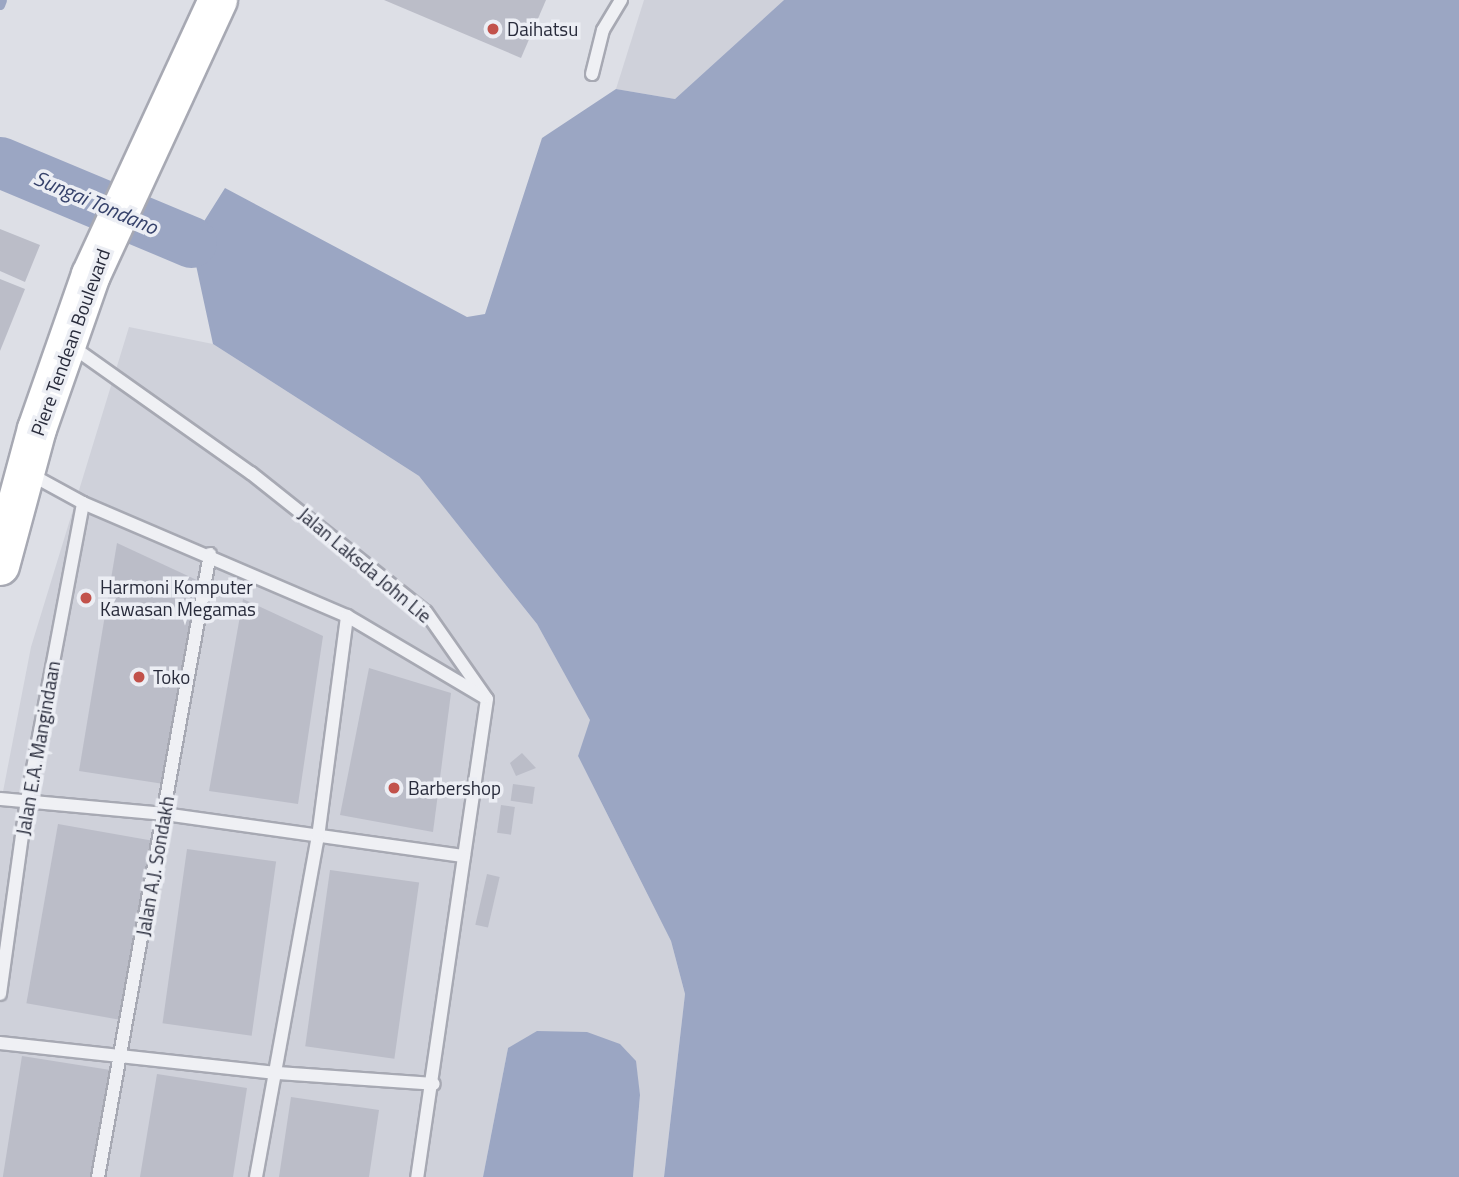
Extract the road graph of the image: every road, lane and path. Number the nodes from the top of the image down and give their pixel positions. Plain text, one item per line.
1 (218, 0) edge
2 (621, 0) edge
3 (592, 74) dead end
4 (66, 343) junction
5 (25, 471) junction
6 (80, 501) junction
7 (210, 554) junction
8 (0, 566) edge
9 (347, 616) junction
10 (487, 699) junction
11 (0, 799) edge
12 (27, 800) junction
13 (164, 814) junction
14 (318, 838) junction
15 (464, 856) junction
16 (0, 994) edge
17 (0, 1044) edge
18 (121, 1055) junction
19 (278, 1073) junction
20 (434, 1084) junction
21 (98, 1177) edge
22 (256, 1177) edge
23 (417, 1177) edge

1 - 4 highway, Piere Tendean Boulevard
2 - 3 lane
4 - 5 highway, Piere Tendean Boulevard
4 - 10 lane, Jalan Laksda John Lie
5 - 6 lane
5 - 8 highway, Piere Tendean Boulevard
6 - 7 lane
6 - 12 lane, Jalan E.A. Mangindaan
7 - 9 lane
7 - 13 lane, Jalan A.J. Sondakh
9 - 10 lane
9 - 14 lane
10 - 15 lane
11 - 12 lane
12 - 13 lane
12 - 16 lane, Jalan E.A. Mangindaan
13 - 14 lane
13 - 18 lane, Jalan A.J. Sondakh
14 - 15 lane
14 - 19 lane
15 - 20 lane
17 - 18 lane
18 - 19 lane
18 - 21 lane, Jalan A.J. Sondakh
19 - 20 lane
19 - 22 lane
20 - 23 lane

